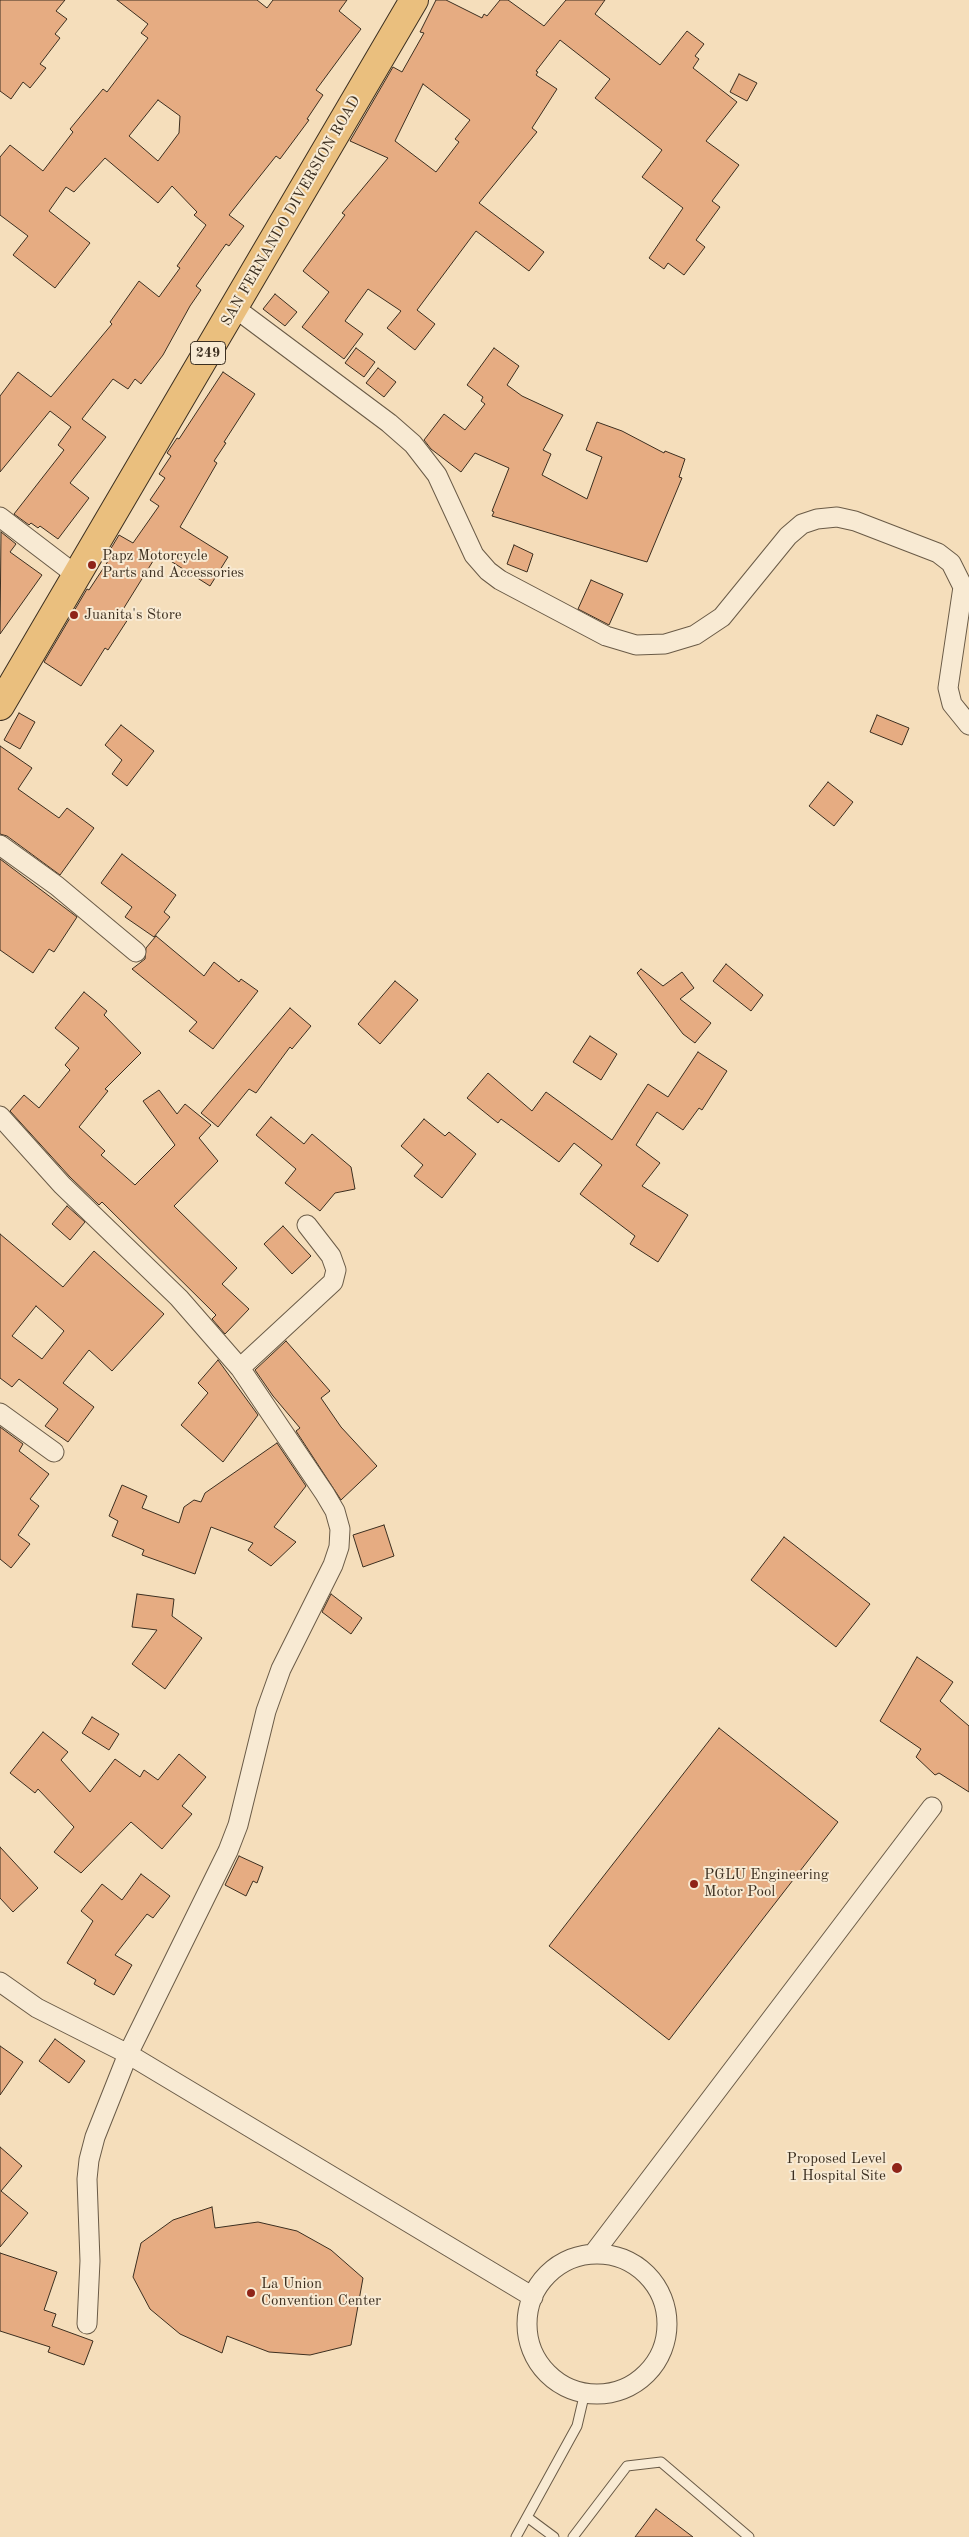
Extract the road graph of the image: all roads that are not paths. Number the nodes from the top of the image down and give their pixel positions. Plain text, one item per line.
1 (414, 0) edge
2 (235, 308) junction
3 (0, 517) edge
4 (76, 575) junction
5 (0, 706) edge
6 (969, 725) edge
7 (0, 845) edge
8 (136, 952) dead end
9 (0, 1116) edge
10 (307, 1225) dead end
11 (240, 1368) junction
12 (0, 1413) edge
13 (54, 1452) dead end
14 (932, 1807) dead end
15 (0, 1982) edge
16 (128, 2054) junction
17 (593, 2254) junction
18 (532, 2296) junction
19 (87, 2324) dead end
20 (585, 2392) junction
21 (527, 2517) junction
22 (516, 2537) edge
23 (554, 2537) edge
24 (573, 2537) edge
25 (749, 2537) edge

1 - 2 highway, SAN FERNANDO DIVERSION ROAD / 249
2 - 4 highway, SAN FERNANDO DIVERSION ROAD / 249
2 - 6 street
3 - 4 street
4 - 5 highway, SAN FERNANDO DIVERSION ROAD / 249
7 - 8 street
9 - 11 street
10 - 11 street
11 - 16 street
12 - 13 street
14 - 17 street
15 - 16 street
16 - 18 street
16 - 19 street
17 - 18 street
17 - 20 street
18 - 20 street
20 - 21 lane
21 - 22 lane
21 - 23 lane
24 - 25 lane

